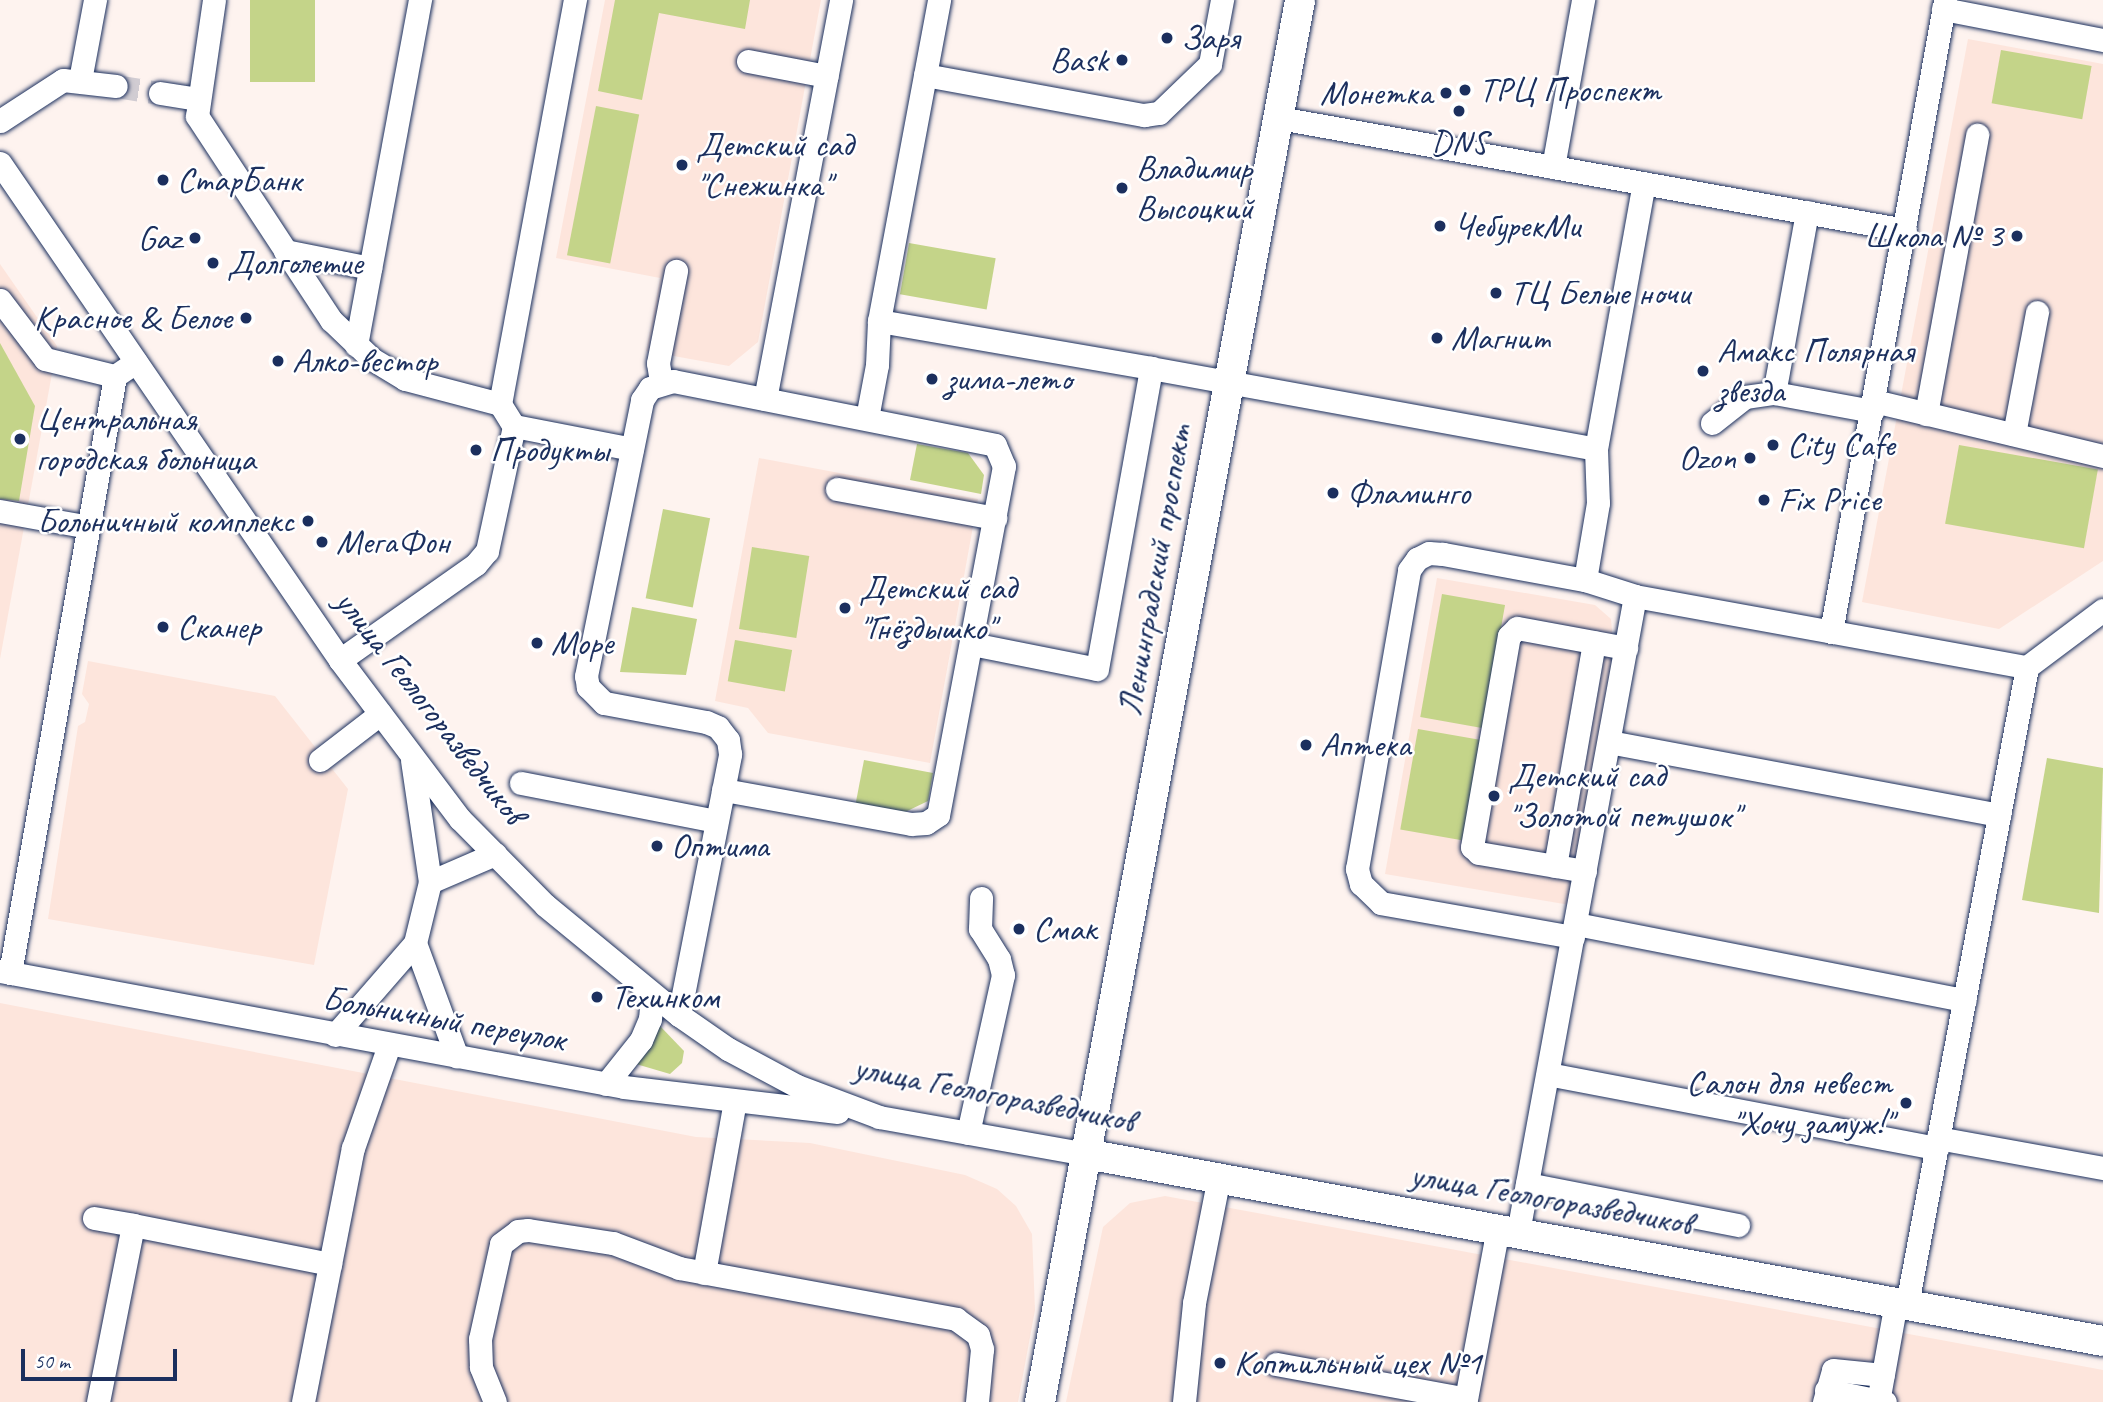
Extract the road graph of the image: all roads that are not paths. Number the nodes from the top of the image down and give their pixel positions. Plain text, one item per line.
1 (96, 0) edge
2 (214, 0) edge
3 (420, 0) edge
4 (575, 0) edge
5 (841, 0) edge
6 (939, 0) edge
7 (1222, 0) edge
8 (1300, 0) edge
9 (1583, 0) edge
10 (1944, 5) edge
11 (2103, 40) edge
12 (748, 61) dead end
13 (925, 75) junction
14 (827, 76) junction
15 (79, 80) junction
16 (116, 86) tunnel mouth
17 (160, 93) tunnel mouth
18 (196, 99) junction
19 (1279, 118) junction
20 (0, 121) edge
21 (1977, 135) dead end
22 (0, 163) edge
23 (1553, 167) junction
24 (1644, 183) junction
25 (1807, 212) junction
26 (1905, 230) junction
27 (285, 251) junction
28 (370, 268) junction
29 (676, 271) dead end
30 (0, 300) edge
31 (2037, 312) dead end
32 (879, 321) junction
33 (356, 345) junction
34 (136, 362) junction
35 (1151, 368) junction
36 (115, 376) junction
37 (661, 382) junction
38 (1229, 382) junction
39 (1774, 393) junction
40 (765, 399) junction
41 (500, 404) junction
42 (1873, 406) junction
43 (1926, 414) junction
44 (867, 418) junction
45 (1712, 423) dead end
46 (514, 426) junction
47 (2014, 435) junction
48 (632, 449) junction
49 (1596, 449) junction
50 (2103, 456) edge
51 (836, 489) dead end
52 (0, 512) edge
53 (995, 518) junction
54 (89, 527) junction
55 (1585, 580) junction
56 (1635, 596) junction
57 (2103, 610) edge
58 (1831, 632) junction
59 (1594, 642) junction
60 (972, 644) junction
61 (1626, 648) junction
62 (340, 660) junction
63 (2027, 667) junction
64 (380, 714) junction
65 (1609, 741) junction
66 (412, 757) junction
67 (320, 760) dead end
68 (521, 783) dead end
69 (723, 790) junction
70 (1999, 815) junction
71 (716, 821) junction
72 (495, 854) junction
73 (1555, 866) junction
74 (1585, 872) junction
75 (430, 882) junction
76 (981, 898) dead end
77 (1574, 930) junction
78 (415, 943) junction
79 (5, 972) edge
80 (652, 994) junction
81 (1965, 1000) junction
82 (679, 1015) junction
83 (335, 1035) junction
84 (389, 1045) junction
85 (457, 1057) junction
86 (1548, 1073) junction
87 (607, 1084) junction
88 (736, 1101) junction
89 (879, 1117) junction
90 (968, 1133) junction
91 (1938, 1143) junction
92 (1086, 1154) junction
93 (2103, 1168) edge
94 (1219, 1177) junction
95 (1527, 1184) junction
96 (94, 1217) dead end
97 (133, 1225) junction
98 (1738, 1225) dead end
99 (1508, 1230) junction
100 (330, 1264) junction
101 (704, 1273) junction
102 (1902, 1303) junction
103 (2103, 1341) edge
104 (1276, 1364) dead end
105 (1883, 1375) junction
106 (1825, 1396) edge
107 (1471, 1401) edge
108 (98, 1402) edge
109 (303, 1402) edge
110 (495, 1402) edge
111 (976, 1402) edge
112 (1040, 1402) edge
113 (1184, 1402) edge
114 (1881, 1402) edge

1 - 15 street
2 - 18 street
3 - 28 street
4 - 41 street
5 - 14 street
6 - 13 street
7 - 13 street
8 - 19 main road, Ленинградский проспект
9 - 23 street
10 - 11 street
10 - 26 street
12 - 14 street
13 - 32 street
14 - 40 street
15 - 16 street
15 - 20 street
17 - 18 street
18 - 27 street
19 - 23 street
19 - 38 main road, Ленинградский проспект
21 - 43 street
22 - 34 street, улица Геологоразведчиков
23 - 24 street
24 - 25 street
24 - 49 street
25 - 26 street
25 - 39 street
26 - 42 street
27 - 28 street
27 - 33 street
28 - 33 street
29 - 37 street
30 - 36 street
31 - 47 street
32 - 35 street
32 - 44 street
33 - 41 street
34 - 36 street
34 - 62 street, улица Геологоразведчиков
35 - 38 street
35 - 60 street
36 - 54 street
37 - 40 street
37 - 48 street
38 - 49 street
38 - 92 main road, Ленинградский проспект
39 - 42 street
39 - 45 street
40 - 44 street
41 - 46 street
42 - 43 street
42 - 58 street
43 - 47 street
44 - 53 street
46 - 48 street
46 - 62 street
47 - 50 street
48 - 69 street
49 - 55 street
51 - 53 street
52 - 54 street
53 - 60 street
54 - 79 street
55 - 56 street
55 - 77 street
56 - 58 street
56 - 61 street
57 - 63 street
58 - 63 street
59 - 61 street
59 - 73 street
59 - 73 street
60 - 69 street
61 - 65 street
62 - 64 street, улица Геологоразведчиков
63 - 70 street
64 - 66 street, улица Геологоразведчиков
64 - 67 street
65 - 70 street
65 - 74 street
66 - 72 street, улица Геологоразведчиков
66 - 75 street
68 - 71 street
69 - 71 street
70 - 81 street
71 - 82 street
72 - 75 street
72 - 80 street, улица Геологоразведчиков
73 - 74 street
74 - 77 street
75 - 78 street
76 - 90 street
77 - 81 street
77 - 86 street
78 - 83 street
78 - 85 street
79 - 83 street, Больничный переулок
80 - 82 street, улица Геологоразведчиков
80 - 87 street
81 - 91 street
82 - 89 street, улица Геологоразведчиков
83 - 84 street, Больничный переулок
84 - 85 street, Больничный переулок
84 - 100 street
85 - 87 street, Больничный переулок
86 - 91 street
86 - 95 street
87 - 88 street, Больничный переулок
88 - 89 street, Больничный переулок
88 - 101 street
89 - 90 street, улица Геологоразведчиков
90 - 92 street, улица Геологоразведчиков
91 - 93 street
91 - 102 street
92 - 94 main road, улица Геологоразведчиков
92 - 112 main road, Ленинградский проспект
94 - 99 main road, улица Геологоразведчиков
94 - 113 street
95 - 98 street
95 - 99 street
96 - 97 street
97 - 100 street
97 - 108 street
99 - 102 main road, улица Геологоразведчиков
99 - 107 street
100 - 109 street
101 - 110 street
101 - 111 street
102 - 103 main road, улица Геологоразведчиков
102 - 105 street
104 - 107 street
105 - 106 street
105 - 114 street
106 - 114 street

